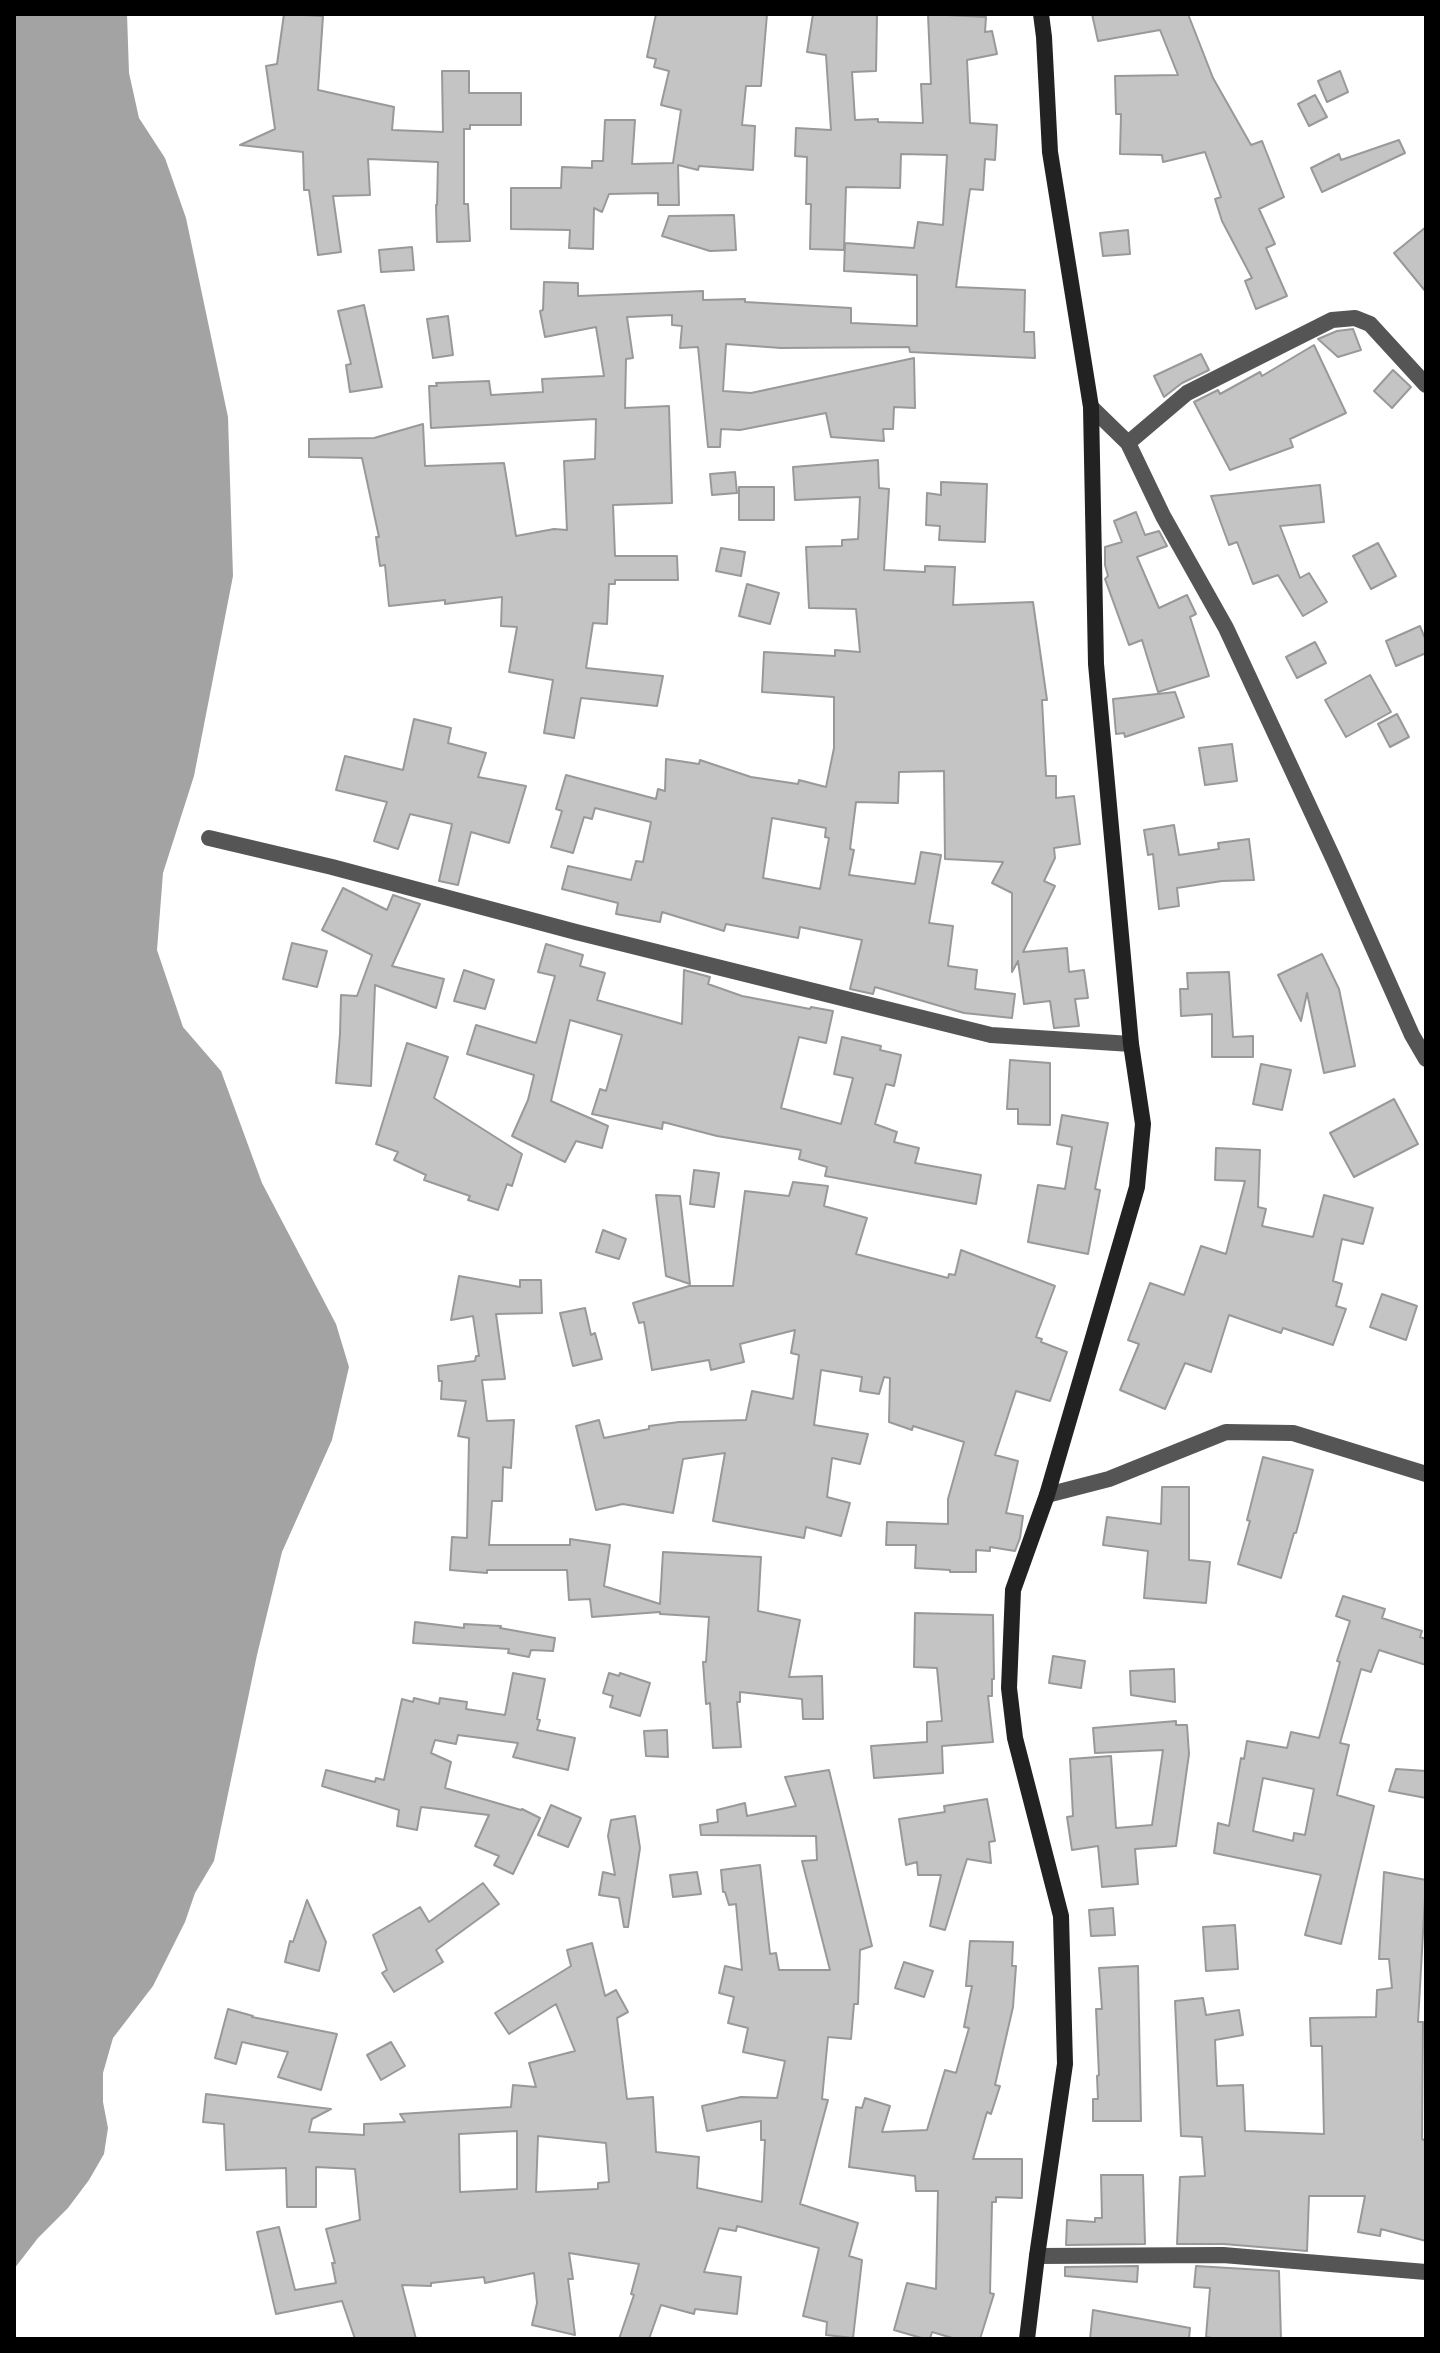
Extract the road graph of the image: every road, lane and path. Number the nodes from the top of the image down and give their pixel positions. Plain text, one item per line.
1 (1041, 14) edge
2 (1426, 385) edge
3 (1091, 407) junction
4 (1128, 443) junction
5 (209, 838) dead end
6 (1131, 1044) junction
7 (1426, 1059) edge
8 (1426, 1474) edge
9 (1047, 1495) junction
10 (1037, 2256) junction
11 (1426, 2272) edge
12 (1027, 2339) edge

1 - 3 main road
2 - 4 street
3 - 4 street
3 - 6 main road
4 - 7 street
5 - 6 street
6 - 9 main road
8 - 9 street
9 - 10 main road
10 - 11 street
10 - 12 main road

